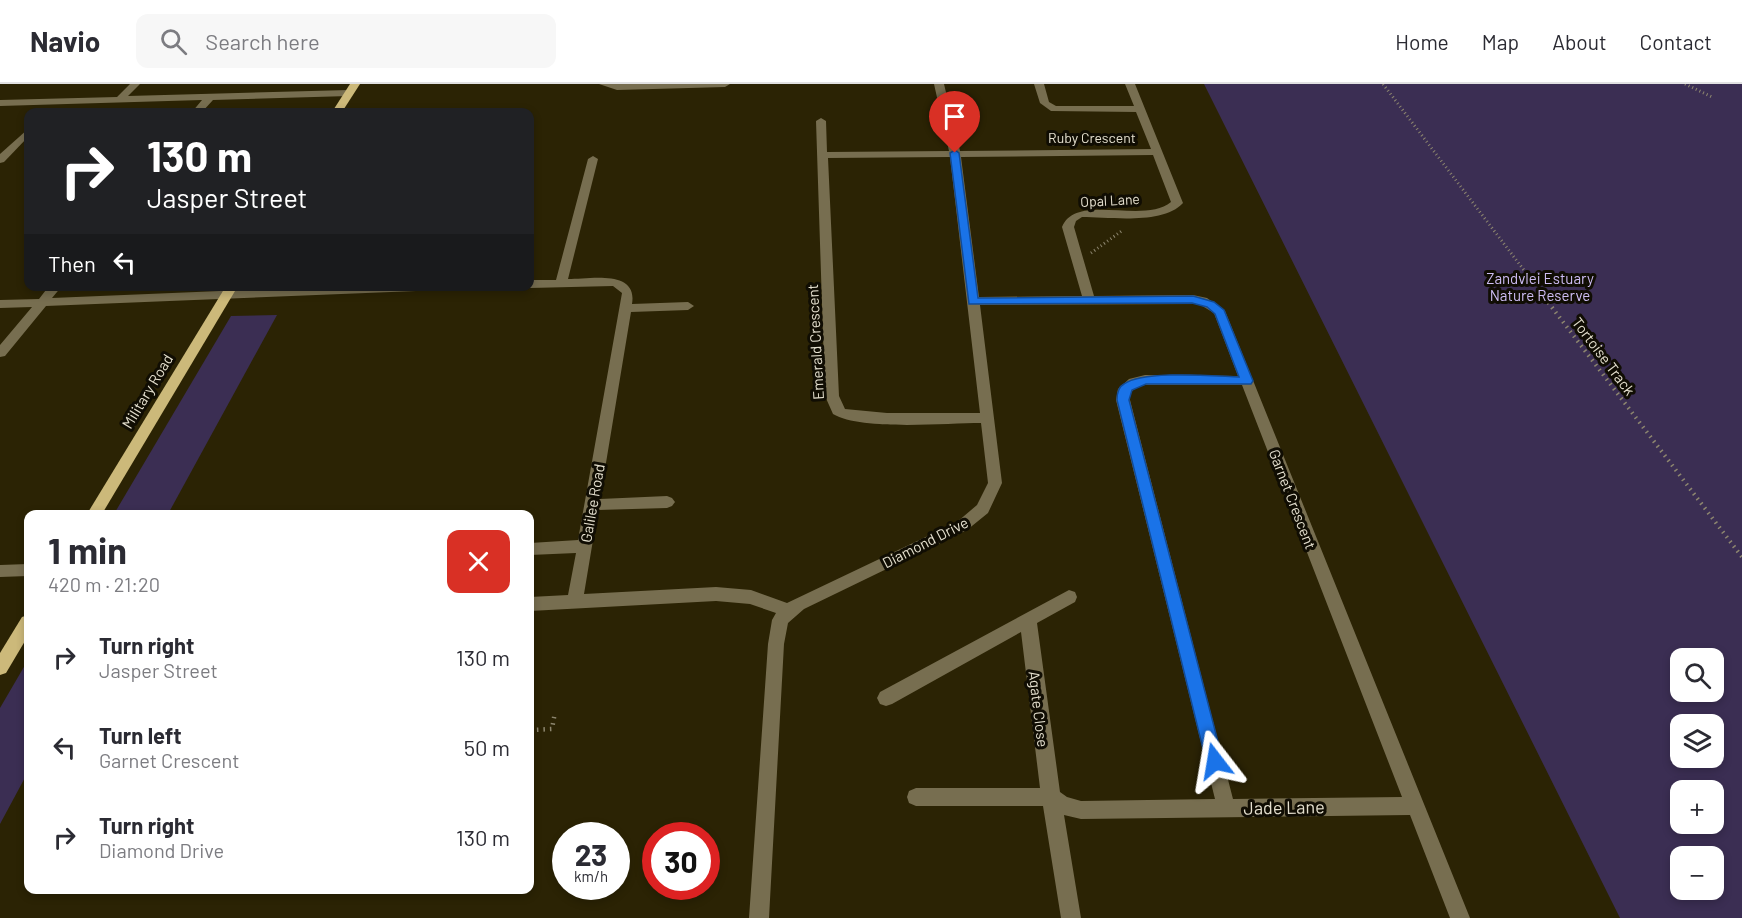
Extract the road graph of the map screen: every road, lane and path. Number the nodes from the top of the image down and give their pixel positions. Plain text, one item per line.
1 (135, 84) edge
2 (604, 84) edge
3 (724, 84) edge
4 (939, 84) edge
5 (1039, 84) edge
6 (1130, 84) edge
7 (1383, 84) edge
8 (1686, 84) edge
9 (689, 85) edge
10 (352, 89) edge
11 (1712, 96) dead end
12 (210, 97) junction
13 (120, 99) junction
14 (61, 101) junction
15 (0, 103) edge
16 (53, 108) edge
17 (200, 108) edge
18 (340, 108) edge
19 (1140, 109) junction
20 (821, 122) dead end
21 (24, 136) edge
22 (1156, 152) junction
23 (955, 153) junction
24 (823, 155) junction
25 (593, 159) dead end
26 (0, 160) edge
27 (1156, 213) junction
28 (1076, 254) junction
29 (561, 283) junction
30 (534, 284) edge
31 (52, 291) edge
32 (229, 291) edge
33 (1089, 300) junction
34 (973, 302) junction
35 (42, 303) junction
36 (0, 304) edge
37 (688, 306) dead end
38 (626, 308) junction
39 (0, 353) edge
40 (1246, 381) junction
41 (988, 418) junction
42 (667, 502) dead end
43 (591, 505) junction
44 (96, 510) edge
45 (584, 546) junction
46 (534, 549) edge
47 (1742, 557) edge
48 (24, 570) edge
49 (0, 571) edge
50 (1069, 597) dead end
51 (575, 602) junction
52 (534, 604) edge
53 (789, 610) junction
54 (1028, 620) junction
55 (24, 629) edge
56 (0, 668) edge
57 (886, 698) dead end
58 (555, 712) dead end
59 (534, 730) edge
60 (916, 796) dead end
61 (1051, 797) junction
62 (1413, 806) junction
63 (1226, 807) junction
64 (759, 918) edge
65 (1071, 918) edge
66 (1460, 918) edge

1 - 13 street
2 - 9 street
3 - 9 street
4 - 23 street, Diamond Drive
5 - 19 street
6 - 19 street, Ruby Crescent
7 - 47 path, Tortoise Track
8 - 11 path
10 - 12 street
10 - 18 main road
12 - 13 street
12 - 17 street
13 - 14 street
14 - 15 street
14 - 16 street
19 - 22 street, Ruby Crescent
20 - 24 street, Emerald Crescent
21 - 26 street
22 - 23 street, Ruby Crescent
22 - 27 street, Opal Lane
23 - 24 street
23 - 34 street, Diamond Drive
24 - 41 street, Emerald Crescent
25 - 29 street
27 - 28 path
27 - 28 street, Opal Lane
28 - 33 street, Opal Lane
29 - 30 street, Galilee Road
29 - 38 street, Galilee Road
31 - 35 street
32 - 35 street
32 - 44 main road, Military Road
33 - 34 street, Garnet Crescent
33 - 40 street, Garnet Crescent
34 - 41 street, Diamond Drive
35 - 36 street
35 - 39 street
37 - 38 street
38 - 43 street, Galilee Road
40 - 62 street, Garnet Crescent
40 - 63 street
41 - 53 street, Diamond Drive
42 - 43 street
43 - 45 street, Galilee Road
45 - 46 street
45 - 51 street, Galilee Road
48 - 49 street
50 - 54 street
51 - 52 street
51 - 53 street
53 - 64 street
54 - 57 street
54 - 61 street, Agate Close
55 - 56 main road
58 - 59 path
60 - 61 street
61 - 63 street, Jade Lane
61 - 65 street, Agate Close
62 - 63 street, Jade Lane
62 - 66 street, Garnet Crescent

